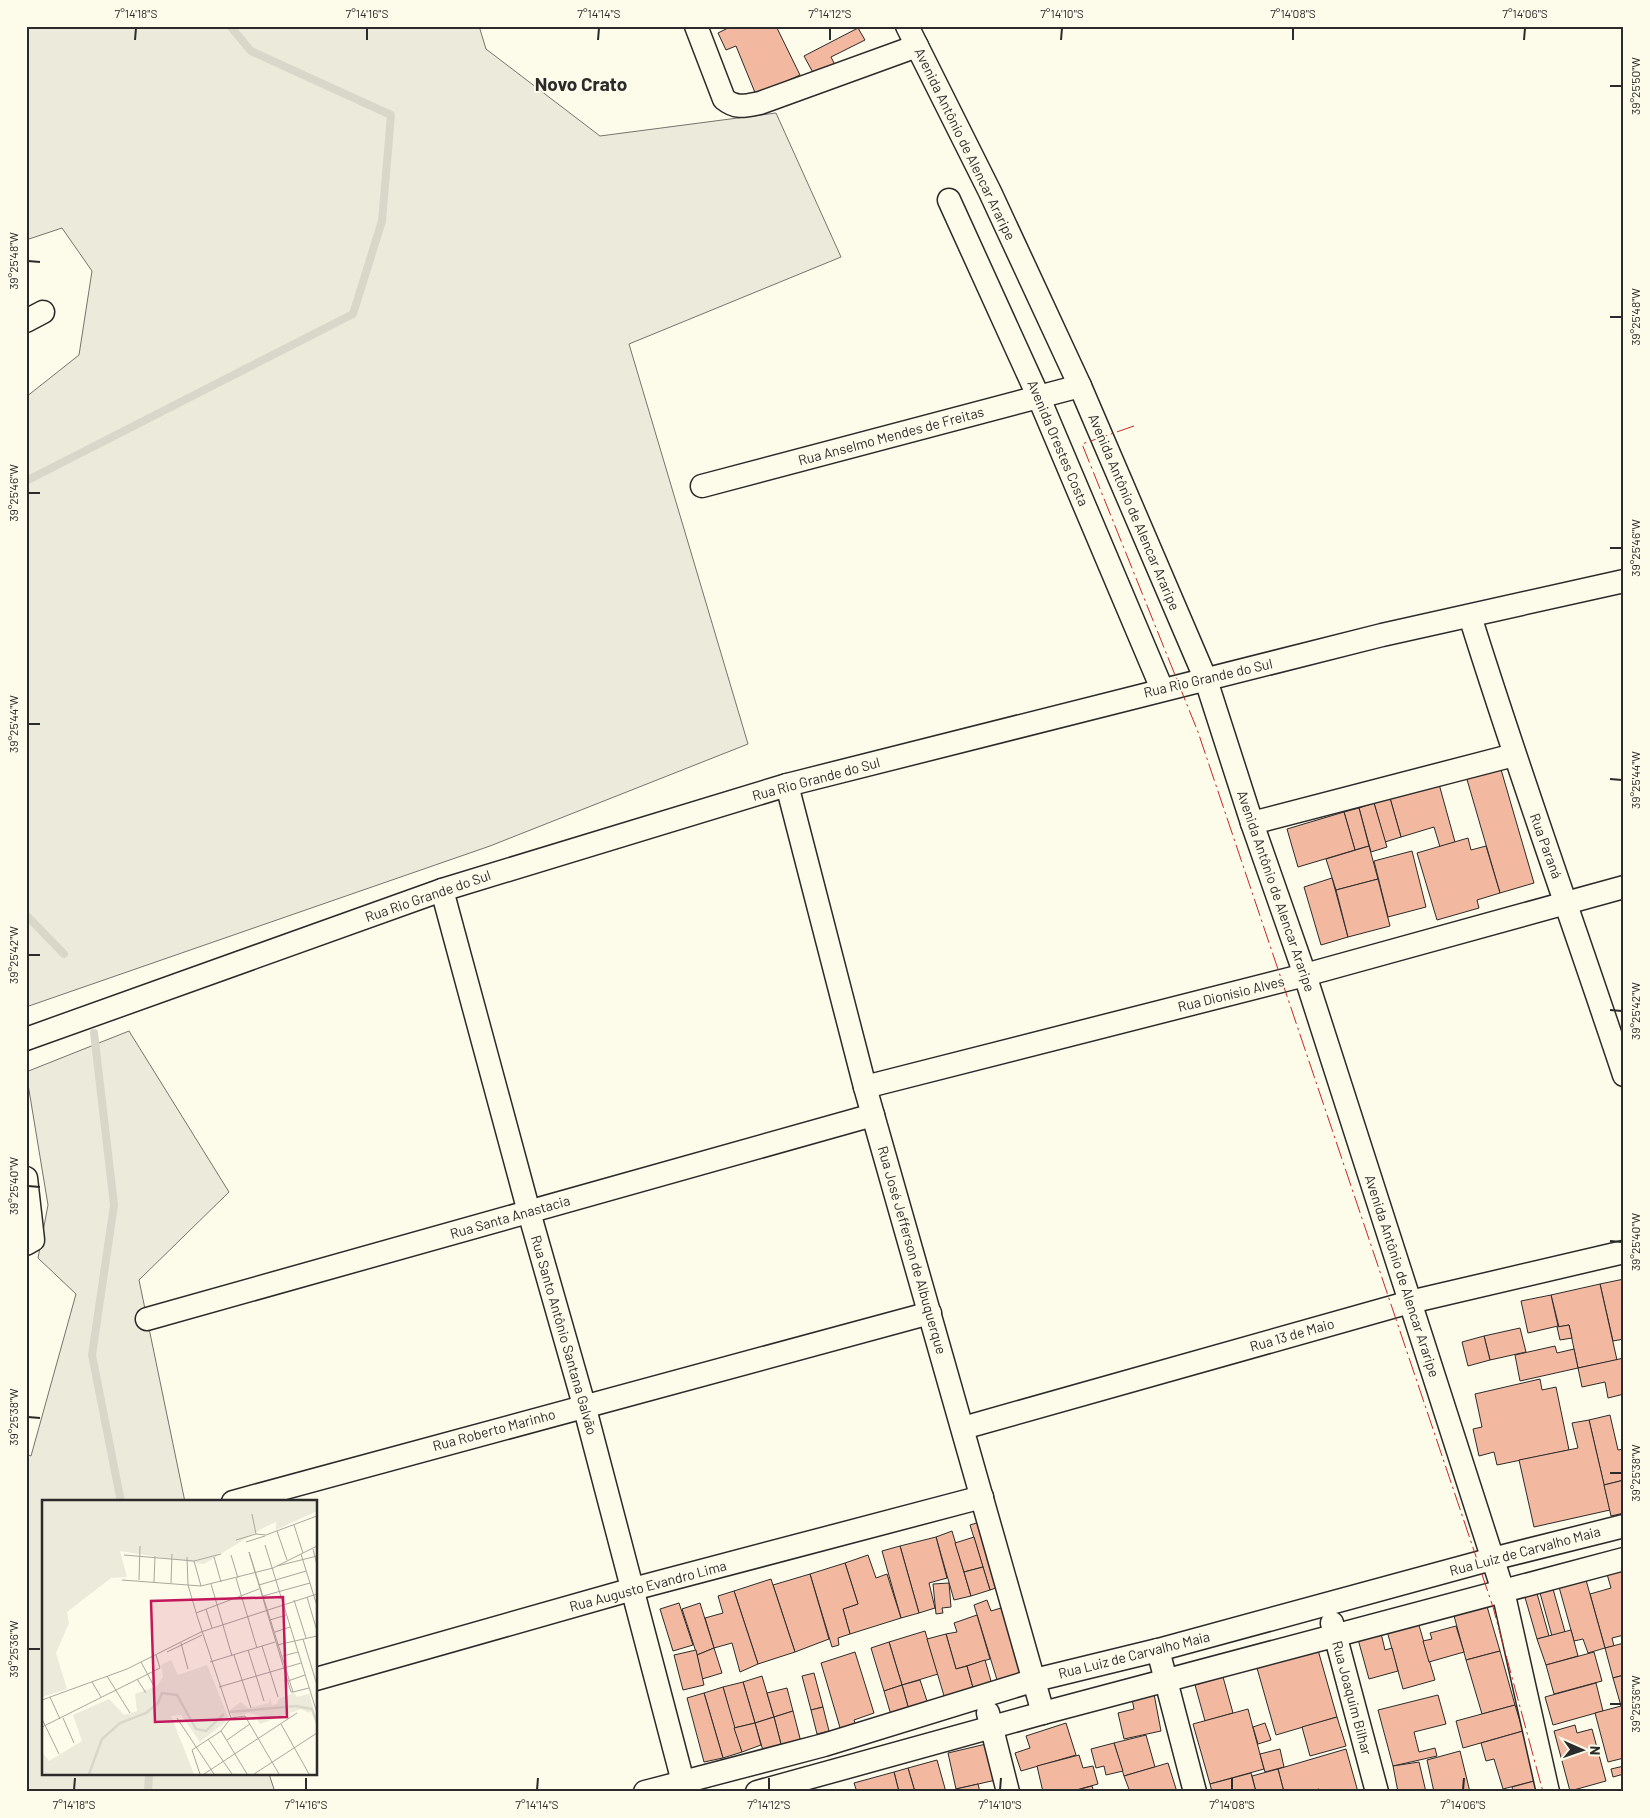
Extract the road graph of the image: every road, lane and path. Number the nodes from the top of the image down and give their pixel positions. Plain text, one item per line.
1 (696, 26) edge
2 (912, 36) edge
3 (949, 200) dead end
4 (1080, 386) junction
5 (1039, 398) junction
6 (702, 486) dead end
7 (1624, 581) edge
8 (1470, 616) junction
9 (1206, 680) junction
10 (1162, 689) junction
11 (1514, 755) junction
12 (787, 785) junction
13 (1252, 823) junction
14 (1624, 887) edge
15 (442, 890) junction
16 (1566, 902) junction
17 (1305, 975) junction
18 (26, 1039) edge
19 (1624, 1075) edge
20 (865, 1087) junction
21 (873, 1114) junction
22 (26, 1178) edge
23 (529, 1212) junction
24 (30, 1242) edge
25 (1624, 1252) edge
26 (1410, 1302) junction
27 (930, 1313) junction
28 (147, 1319) dead end
29 (584, 1405) junction
30 (963, 1428) junction
31 (982, 1497) junction
32 (239, 1500) edge
33 (1624, 1526) edge
34 (1492, 1558) junction
35 (1624, 1559) edge
36 (633, 1589) junction
37 (1503, 1591) junction
38 (1326, 1606) junction
39 (1336, 1636) junction
40 (1158, 1650) junction
41 (318, 1679) edge
42 (1035, 1680) junction
43 (1167, 1681) junction
44 (985, 1696) junction
45 (1042, 1713) junction
46 (991, 1728) junction
47 (824, 1745) junction
48 (833, 1782) edge
49 (683, 1787) edge
50 (646, 1792) edge
51 (756, 1792) edge
52 (1008, 1792) edge
53 (1195, 1792) edge
54 (1377, 1792) edge
55 (1548, 1792) edge

1 - 2 street
2 - 4 street, Avenida Antônio de Alencar Araripe
3 - 5 street, Avenida Orestes Costa
4 - 5 street, Rua Anselmo Mendes de Freitas
4 - 9 street, Avenida Antônio de Alencar Araripe
5 - 6 street, Rua Anselmo Mendes de Freitas
5 - 10 street, Avenida Orestes Costa
7 - 8 street, Rua Rio Grande do Sul
8 - 9 street, Rua Rio Grande do Sul
8 - 11 street, Rua Paraná
9 - 10 street, Rua Rio Grande do Sul
9 - 13 street, Avenida Antônio de Alencar Araripe
10 - 12 street, Rua Rio Grande do Sul
11 - 13 street
11 - 16 street, Rua Paraná
12 - 15 street, Rua Rio Grande do Sul
12 - 20 street, Rua José Jefferson de Albuquerque
13 - 17 street, Avenida Antônio de Alencar Araripe
14 - 16 street, Rua Dionísio Alves
15 - 18 street, Rua Rio Grande do Sul
15 - 23 street, Rua Santo Antônio Santana Galvão
16 - 17 street, Rua Dionísio Alves
16 - 19 street, Rua Paraná
17 - 20 street, Rua Dionísio Alves
17 - 26 street, Avenida Antônio de Alencar Araripe
20 - 21 street, Rua José Jefferson de Albuquerque
21 - 23 street, Rua Santa Anastacia
21 - 27 street, Rua José Jefferson de Albuquerque
22 - 24 street
23 - 28 street, Rua Santa Anastacia
23 - 29 street, Rua Santo Antônio Santana Galvão
25 - 26 street, Rua 13 de Maio
26 - 30 street, Rua 13 de Maio
26 - 34 street, Avenida Antônio de Alencar Araripe
27 - 29 street, Rua Roberto Marinho
27 - 30 street, Rua José Jefferson de Albuquerque
29 - 32 street, Rua Roberto Marinho
29 - 36 street, Rua Santo Antônio Santana Galvão
30 - 31 street, Rua José Jefferson de Albuquerque
31 - 36 street, Rua Augusto Evandro Lima
31 - 42 street, Rua José Jefferson de Albuquerque
33 - 34 street, Rua Luiz de Carvalho Maia
34 - 37 street, Avenida Antônio de Alencar Araripe
34 - 38 street, Rua Luiz de Carvalho Maia
35 - 37 street
36 - 41 street, Rua Augusto Evandro Lima
36 - 49 street, Rua Santo Antônio Santana Galvão
37 - 39 street
37 - 55 street, Avenida Antônio de Alencar Araripe
38 - 39 street, Rua Joaquim Bilhar
38 - 40 street, Rua Luiz de Carvalho Maia
39 - 43 street
39 - 54 street, Rua Joaquim Bilhar
40 - 42 street, Rua Luiz de Carvalho Maia
40 - 43 street
42 - 44 street, Rua Luiz de Carvalho Maia
42 - 45 street, Rua José Jefferson de Albuquerque
43 - 45 street
43 - 53 street
44 - 46 street
44 - 47 street, Rua Luiz de Carvalho Maia
45 - 46 street
46 - 48 street
46 - 52 street
47 - 48 street
47 - 49 street, Rua Luiz de Carvalho Maia
48 - 51 street
49 - 50 street, Rua Luiz de Carvalho Maia

